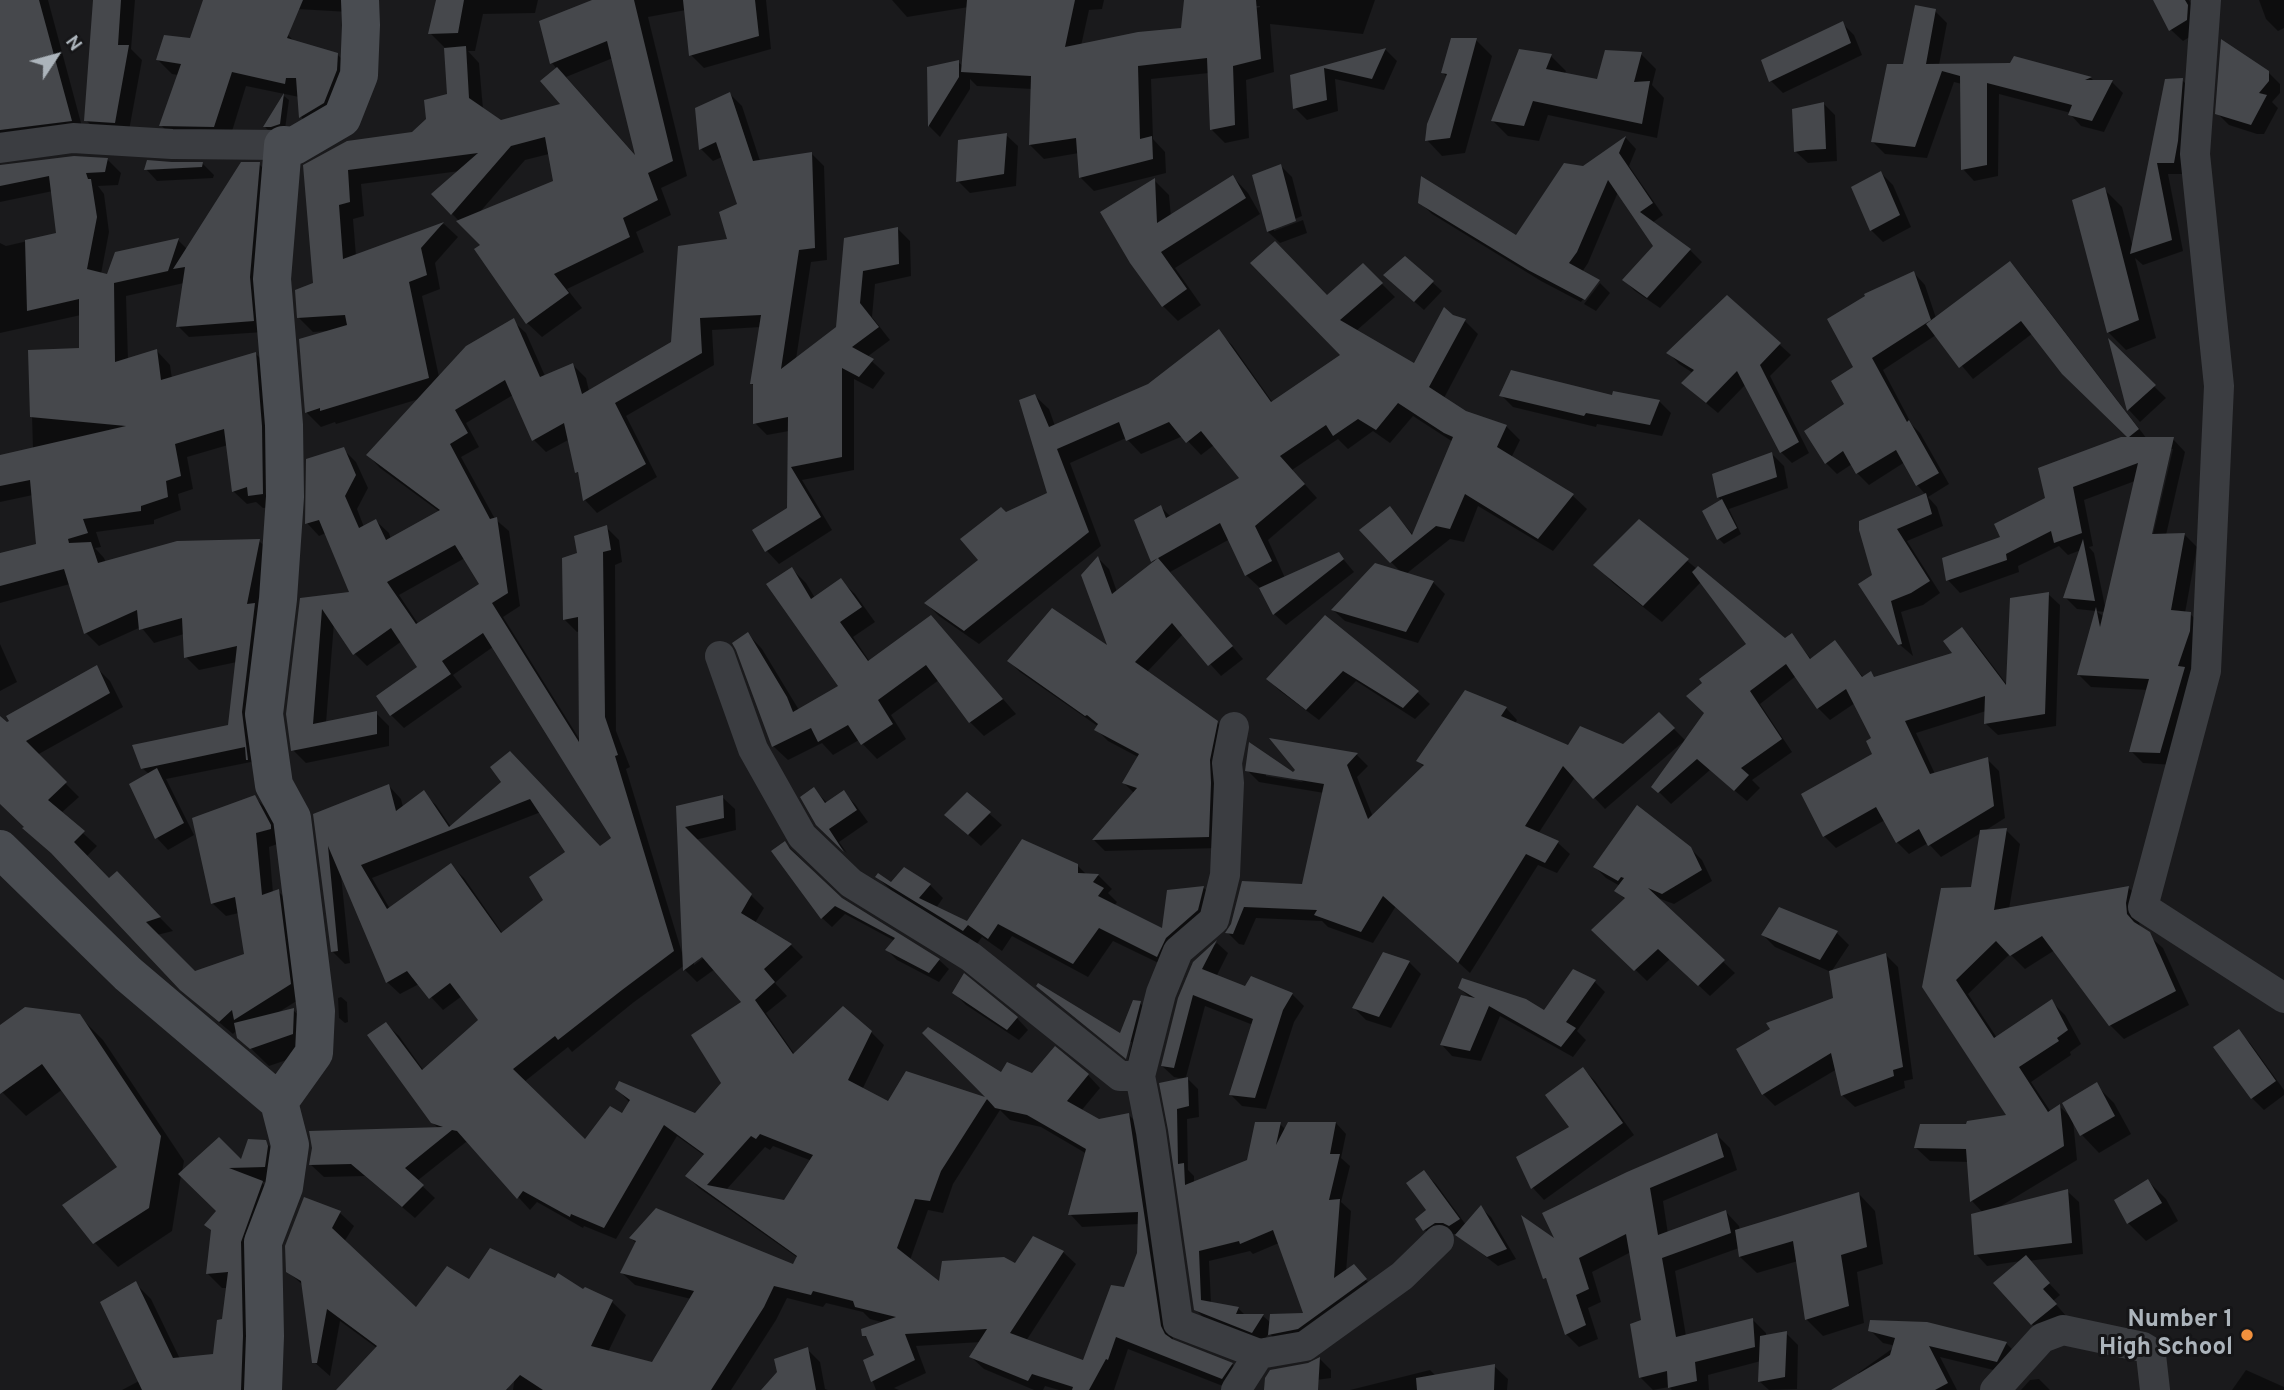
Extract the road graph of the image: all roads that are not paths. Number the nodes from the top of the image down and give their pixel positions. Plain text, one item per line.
1 (360, 0) edge
2 (2206, 0) edge
3 (283, 145) junction
4 (0, 148) edge
5 (720, 656) dead end
6 (1234, 727) dead end
7 (0, 849) edge
8 (2284, 998) edge
9 (1140, 1076) junction
10 (279, 1102) junction
11 (1439, 1240) dead end
12 (1259, 1354) junction
13 (263, 1390) edge
14 (1236, 1390) edge
15 (1994, 1390) edge
16 (2155, 1390) edge

1 - 3 street
2 - 8 street
3 - 4 street
3 - 10 street
5 - 9 street
6 - 9 street
7 - 10 street
9 - 12 street
10 - 13 street
11 - 12 street
12 - 14 street
15 - 16 street

